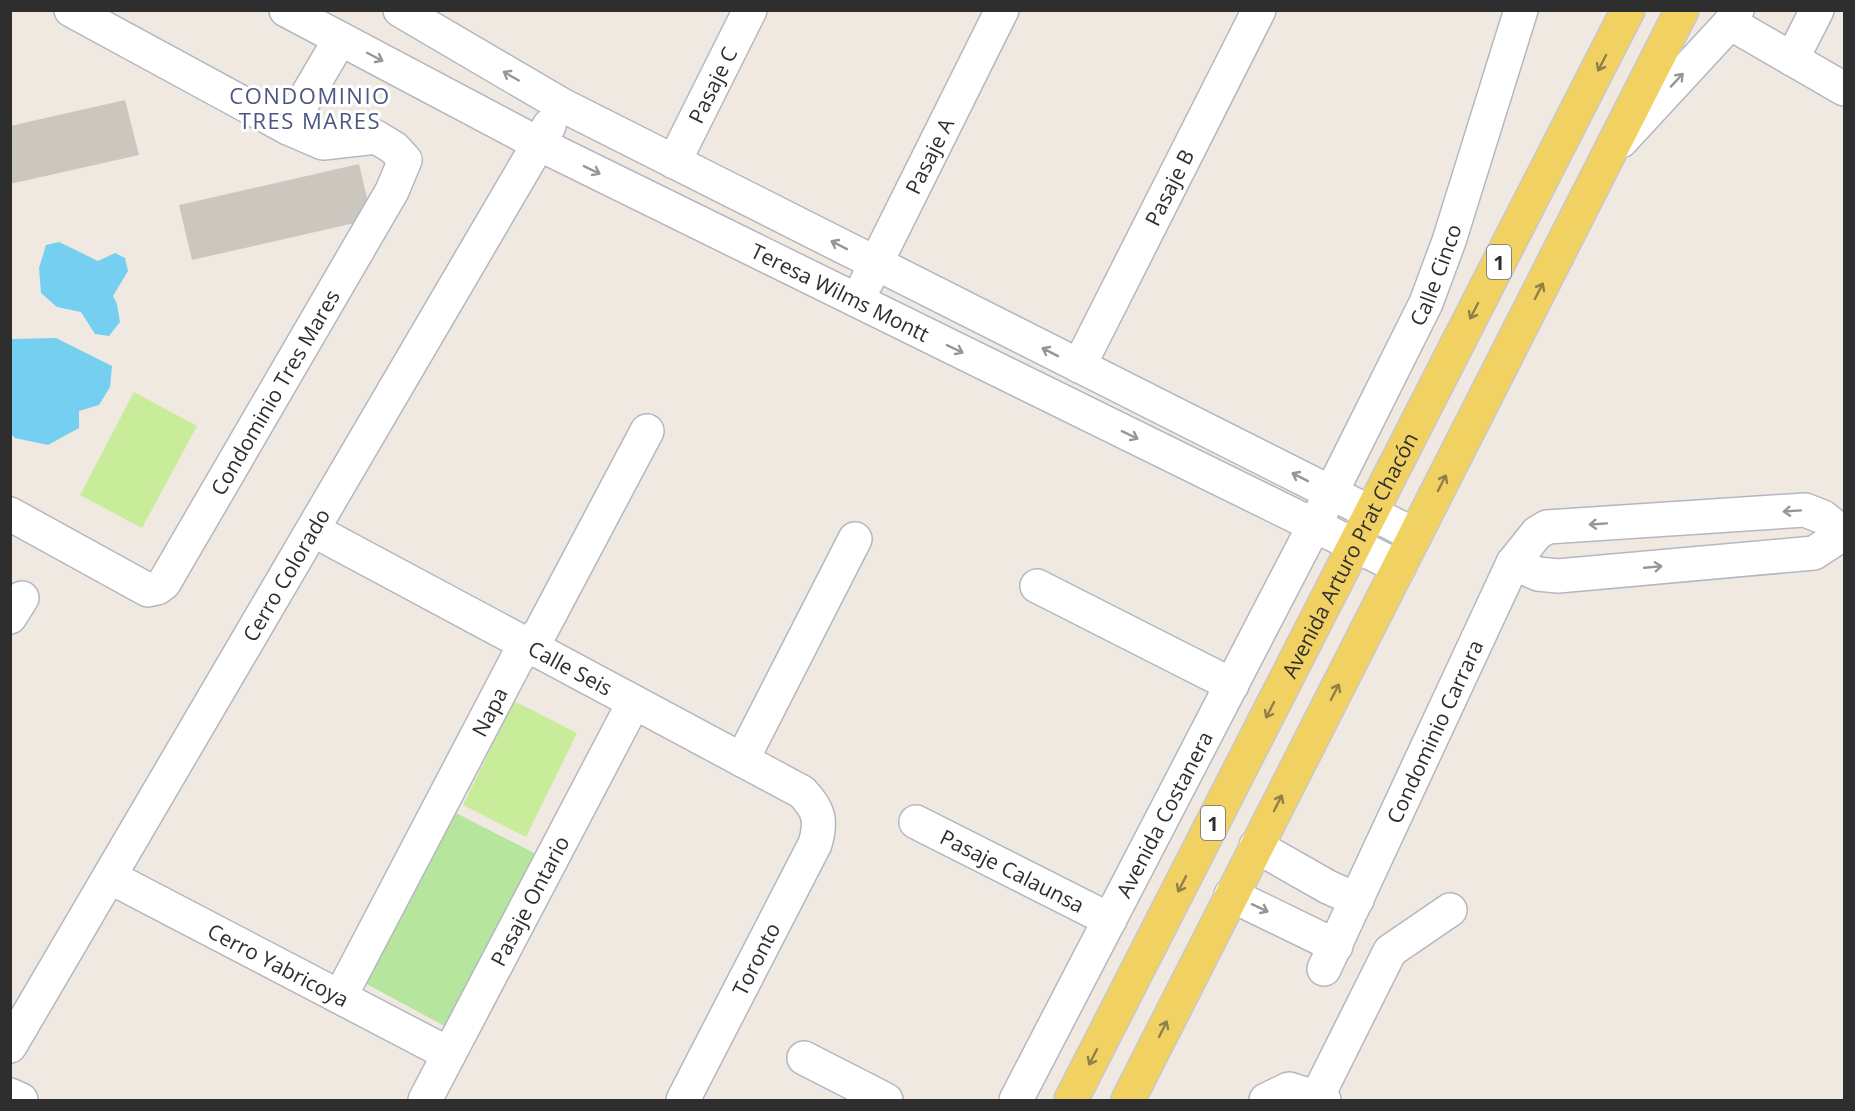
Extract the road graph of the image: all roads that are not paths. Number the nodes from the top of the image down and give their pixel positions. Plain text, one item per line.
1 (71, 10) edge
2 (286, 10) edge
3 (400, 10) edge
4 (750, 10) edge
5 (1002, 10) edge
6 (1259, 10) edge
7 (1521, 10) edge
8 (1628, 10) edge
9 (1682, 10) edge
10 (1817, 10) edge
11 (1733, 17) edge
12 (340, 39) junction
13 (1792, 59) junction
14 (1845, 88) edge
15 (562, 105) junction
16 (288, 128) junction
17 (539, 144) junction
18 (1609, 154) junction
19 (674, 162) junction
20 (875, 264) junction
21 (857, 300) junction
22 (1079, 366) junction
23 (647, 430) dead end
24 (1331, 493) junction
25 (1371, 513) junction
26 (10, 514) edge
27 (1314, 526) junction
28 (313, 530) junction
29 (1844, 534) edge
30 (1415, 535) junction
31 (855, 539) dead end
32 (1354, 546) junction
33 (1513, 563) junction
34 (1399, 567) junction
35 (1037, 585) dead end
36 (529, 646) junction
37 (1232, 685) junction
38 (634, 702) junction
39 (742, 760) junction
40 (818, 816) joint
41 (916, 822) dead end
42 (1256, 846) junction
43 (110, 877) junction
44 (1231, 895) junction
45 (1358, 900) junction
46 (1450, 910) dead end
47 (1110, 920) junction
48 (340, 997) junction
49 (10, 1046) edge
50 (449, 1054) junction
51 (804, 1058) dead end
52 (10, 1095) edge
53 (1296, 1098) edge
54 (21, 1101) edge
55 (425, 1101) edge
56 (683, 1101) edge
57 (886, 1101) edge
58 (1016, 1101) edge
59 (1071, 1101) edge
60 (1128, 1101) edge

1 - 16 street, Condominio Tres Mares
2 - 12 street, Teresa Wilms Montt
15 -> 3 street, Teresa Wilms Montt
4 - 19 street, Pasaje C
5 - 20 street, Pasaje A
6 - 22 street, Pasaje B
7 - 24 street, Calle Cinco
8 -> 25 main road, Avenida Arturo Prat Chacón / 1
9 - 18 main road, 1
10 - 13 street
11 - 13 street
18 -> 11 street
12 - 16 street
12 -> 17 street, Teresa Wilms Montt
13 - 14 street
15 - 17 street, Cerro Colorado
15 - 19 street, Teresa Wilms Montt
16 - 26 street, Condominio Tres Mares
17 -> 21 street, Teresa Wilms Montt
17 - 28 street, Cerro Colorado
30 -> 18 main road, 1
20 -> 19 street, Teresa Wilms Montt
20 - 21 street, Pasaje A
22 -> 20 street, Teresa Wilms Montt
21 -> 27 street, Teresa Wilms Montt
24 -> 22 street, Teresa Wilms Montt
23 - 36 street, Napa
24 - 25 street, Teresa Wilms Montt
24 - 27 street, Calle Cinco
25 - 30 street, Teresa Wilms Montt
25 - 32 main road, Avenida Arturo Prat Chacón / 1
27 - 32 street, Teresa Wilms Montt
27 - 37 street, Avenida Costanera
28 - 36 street, Calle Seis
28 - 43 street, Cerro Colorado
33 -> 29 street, Condominio Carrara
29 -> 33 street, Condominio Carrara
30 - 34 main road, 1
31 - 39 street
32 - 34 street, Teresa Wilms Montt
32 -> 59 main road, Avenida Arturo Prat Chacón / 1
33 - 45 street, Condominio Carrara
42 -> 34 main road, 1
35 - 37 street
36 - 38 street, Calle Seis
36 - 48 street, Napa
37 - 47 street, Avenida Costanera
38 - 39 street, Calle Seis
38 - 50 street, Pasaje Ontario
39 - 40 street, Calle Seis
40 - 56 street, Toronto
41 - 47 street, Pasaje Calaunsa
42 - 44 main road, 1
42 - 45 street
43 - 48 street, Cerro Yabricoya
43 - 49 street, Cerro Colorado
44 -> 45 street, Condominio Carrara
60 -> 44 main road, 1
46 - 53 street
47 - 58 street, Avenida Costanera
48 - 50 street, Cerro Yabricoya
50 - 55 street, Pasaje Ontario
51 - 57 street
52 - 54 street

